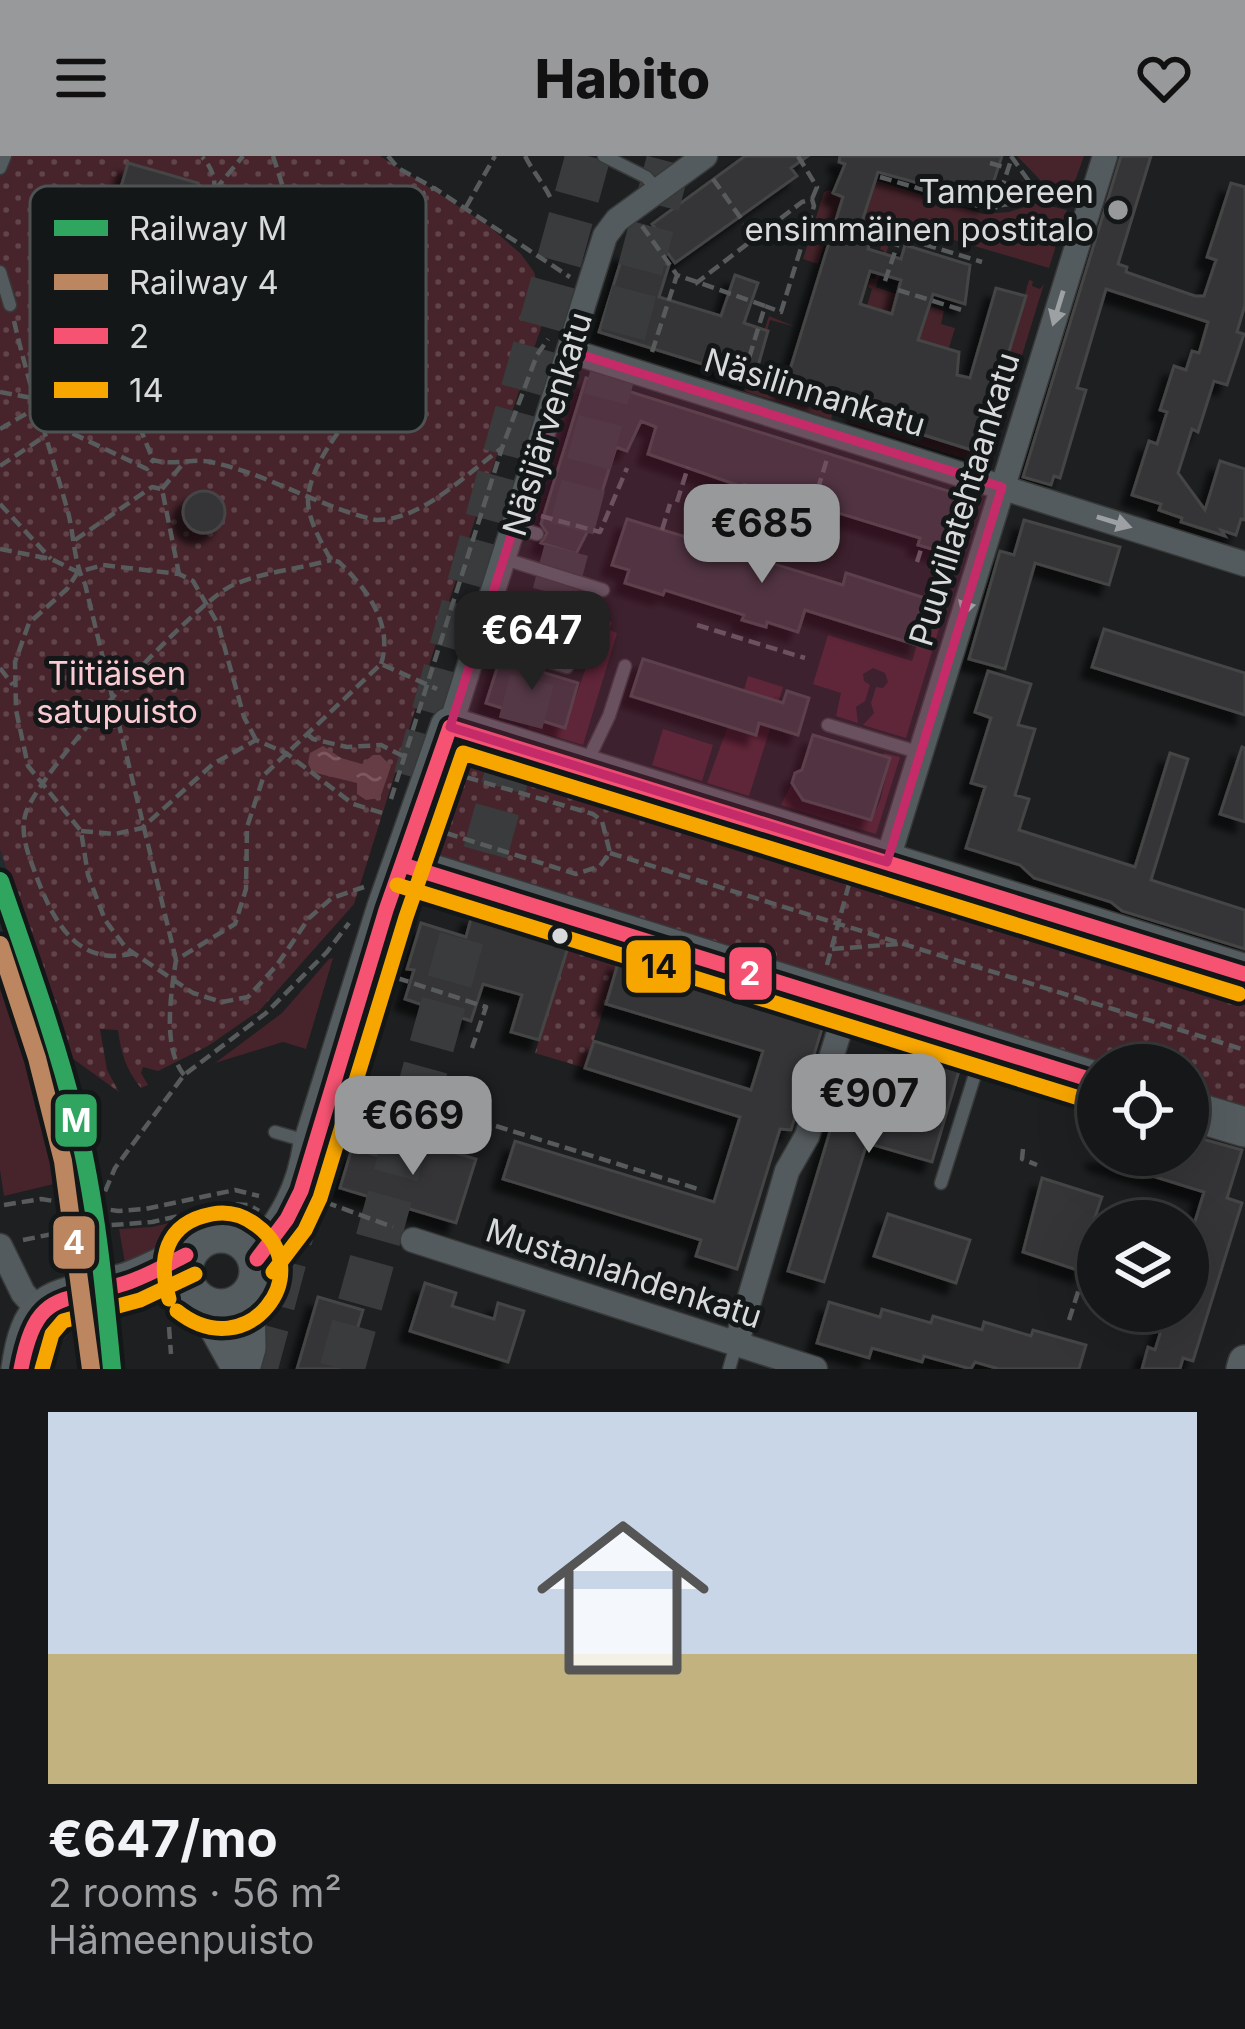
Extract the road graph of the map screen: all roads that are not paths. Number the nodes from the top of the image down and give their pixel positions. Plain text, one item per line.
1 (4, 156) edge
2 (604, 156) edge
3 (1105, 156) edge
4 (707, 165) edge
5 (0, 168) edge
6 (658, 190) junction
7 (0, 272) edge
8 (10, 305) road end
9 (559, 345) junction
10 (1002, 487) junction
11 (505, 560) junction
12 (1245, 564) edge
13 (603, 590) dead end
14 (480, 640) junction
15 (625, 666) dead end
16 (567, 667) dead end
17 (436, 715) junction
18 (828, 725) dead end
19 (921, 754) junction
20 (585, 768) junction
21 (871, 864) junction
22 (404, 865) junction
23 (1245, 974) edge
24 (833, 999) junction
25 (984, 1048) junction
26 (1077, 1076) edge
27 (1209, 1116) edge
28 (1245, 1127) edge
29 (941, 1183) dead end
30 (250, 1235) junction
31 (413, 1240) road end
32 (5, 1244) edge
33 (187, 1296) junction
34 (248, 1298) junction
35 (47, 1321) junction
36 (733, 1357) edge
37 (22, 1369) edge
38 (46, 1369) edge
39 (241, 1369) edge
40 (815, 1369) edge

1 - 5 lane
2 - 6 lane
3 -> 10 street, Puuvillatehtaankatu
4 - 6 street, Näsijärvenkatu
6 - 9 street, Näsijärvenkatu
7 - 8 lane
9 - 10 street, Näsilinnankatu
9 - 11 street, Näsijärvenkatu
10 -> 12 street, Näsilinnankatu
10 -> 19 street, Puuvillatehtaankatu
11 - 13 lane
11 - 14 street, Näsijärvenkatu
14 - 16 lane
14 - 17 street, Näsijärvenkatu
15 - 20 lane
17 - 20 main road
17 - 22 main road, Näsijärvenkatu
18 - 19 lane
19 - 21 street, Puuvillatehtaankatu
20 - 21 main road
21 - 23 main road
22 - 24 main road
22 - 30 main road, Näsijärvenkatu
24 - 25 main road
24 - 36 street
25 - 26 main road
25 - 29 lane
27 - 28 main road
30 - 33 main road
30 - 34 main road
31 - 36 street, Mustanlahdenkatu
32 - 35 street
33 - 34 main road
33 - 35 main road
33 - 39 street
34 - 39 street
35 - 37 main road
35 - 38 main road
36 - 40 street, Mustanlahdenkatu

